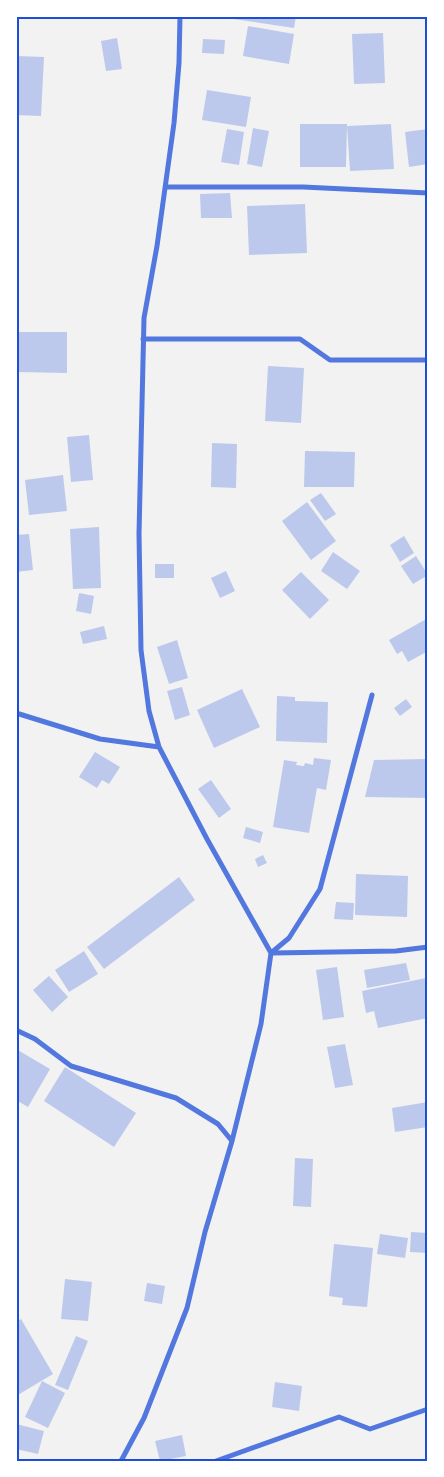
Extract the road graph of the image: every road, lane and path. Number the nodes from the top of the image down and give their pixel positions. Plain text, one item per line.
1 (180, 16) edge
2 (166, 187) junction
3 (428, 192) edge
4 (143, 339) junction
5 (428, 360) edge
6 (372, 695) dead end
7 (16, 713) edge
8 (160, 747) junction
9 (428, 947) edge
10 (271, 953) junction
11 (16, 1030) edge
12 (232, 1141) junction
13 (428, 1409) edge
14 (121, 1461) edge
15 (216, 1461) edge

1 - 2 street
2 - 3 street
2 - 4 street
4 - 5 street
4 - 8 street
6 - 10 street
7 - 8 street
8 - 10 street
9 - 10 street
10 - 12 street
11 - 12 street
12 - 14 street
13 - 15 street

